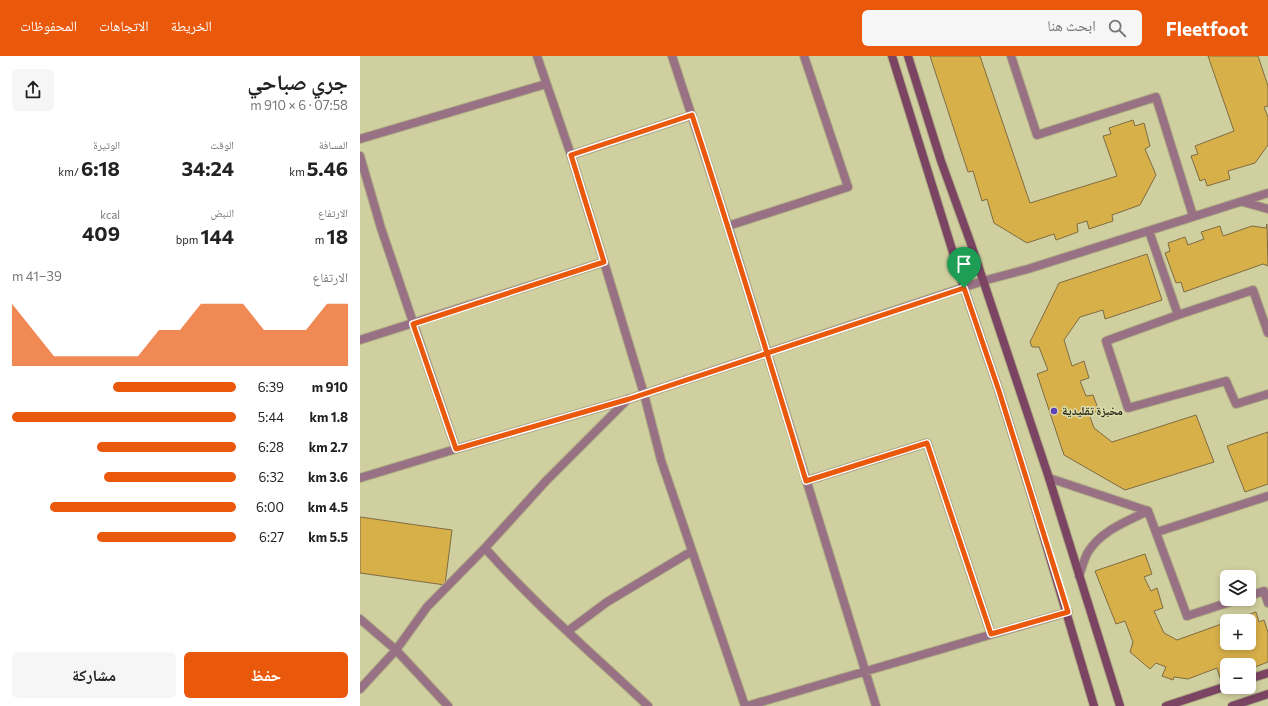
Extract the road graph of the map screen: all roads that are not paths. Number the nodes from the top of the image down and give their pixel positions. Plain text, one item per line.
1 (537, 56) edge
2 (672, 56) edge
3 (804, 56) edge
4 (892, 56) edge
5 (908, 56) edge
6 (1011, 56) edge
7 (546, 84) junction
8 (692, 115) junction
9 (360, 139) edge
10 (571, 155) junction
11 (360, 156) edge
12 (369, 188) junction
13 (360, 190) edge
14 (1268, 193) edge
15 (1242, 202) junction
16 (1268, 209) edge
17 (1193, 216) junction
18 (728, 226) junction
19 (1149, 231) junction
20 (604, 262) junction
21 (983, 281) junction
22 (964, 288) junction
23 (1178, 315) junction
24 (413, 324) junction
25 (1268, 333) edge
26 (360, 340) edge
27 (767, 353) junction
28 (644, 394) junction
29 (1268, 394) edge
30 (629, 399) junction
31 (456, 449) junction
32 (360, 478) edge
33 (1049, 478) junction
34 (806, 481) junction
35 (1268, 496) edge
36 (1148, 511) junction
37 (1157, 532) junction
38 (485, 548) junction
39 (692, 551) junction
40 (1079, 576) junction
41 (1266, 590) edge
42 (1256, 594) edge
43 (1268, 602) edge
44 (1220, 605) edge
45 (1068, 612) junction
46 (360, 619) edge
47 (568, 631) junction
48 (991, 634) junction
49 (396, 650) junction
50 (864, 671) junction
51 (1268, 673) edge
52 (1256, 677) edge
53 (1220, 688) edge
54 (360, 689) edge
55 (1268, 694) edge
56 (448, 706) edge
57 (648, 706) edge
58 (746, 706) edge
59 (876, 706) edge
60 (1094, 706) edge
61 (1120, 706) edge
62 (1166, 706) edge
63 (1232, 706) edge

1 - 7 street
2 - 8 street
3 - 18 street
4 - 22 main road
5 - 21 main road
6 - 17 street
7 - 9 street
7 - 10 street
8 - 10 street
8 - 18 street
10 - 20 street
11 - 12 street
12 - 13 street
12 - 24 street
14 - 15 street
15 - 16 street
15 - 17 street
17 - 19 street
18 - 27 street
19 - 21 street
19 - 23 street
20 - 24 street
20 - 28 street
21 - 22 street
21 - 33 main road
22 - 27 street
22 - 45 main road
23 - 25 street
23 - 29 street
24 - 26 street
24 - 31 street
27 - 28 street
27 - 34 street
28 - 30 street
28 - 39 street
30 - 31 street
30 - 38 street
31 - 32 street
33 - 36 street
33 - 40 main road
34 - 48 street
34 - 50 street
35 - 37 street
36 - 37 street
36 - 40 street
37 - 44 street
38 - 47 street
38 - 49 street
39 - 47 street
39 - 58 street
40 - 61 main road
41 - 42 street
41 - 43 street
45 - 48 street
45 - 60 main road
46 - 49 street
47 - 57 street
48 - 50 street
49 - 54 street
49 - 56 street
50 - 58 street
50 - 59 street
51 - 52 main road
53 - 62 main road
55 - 63 main road

